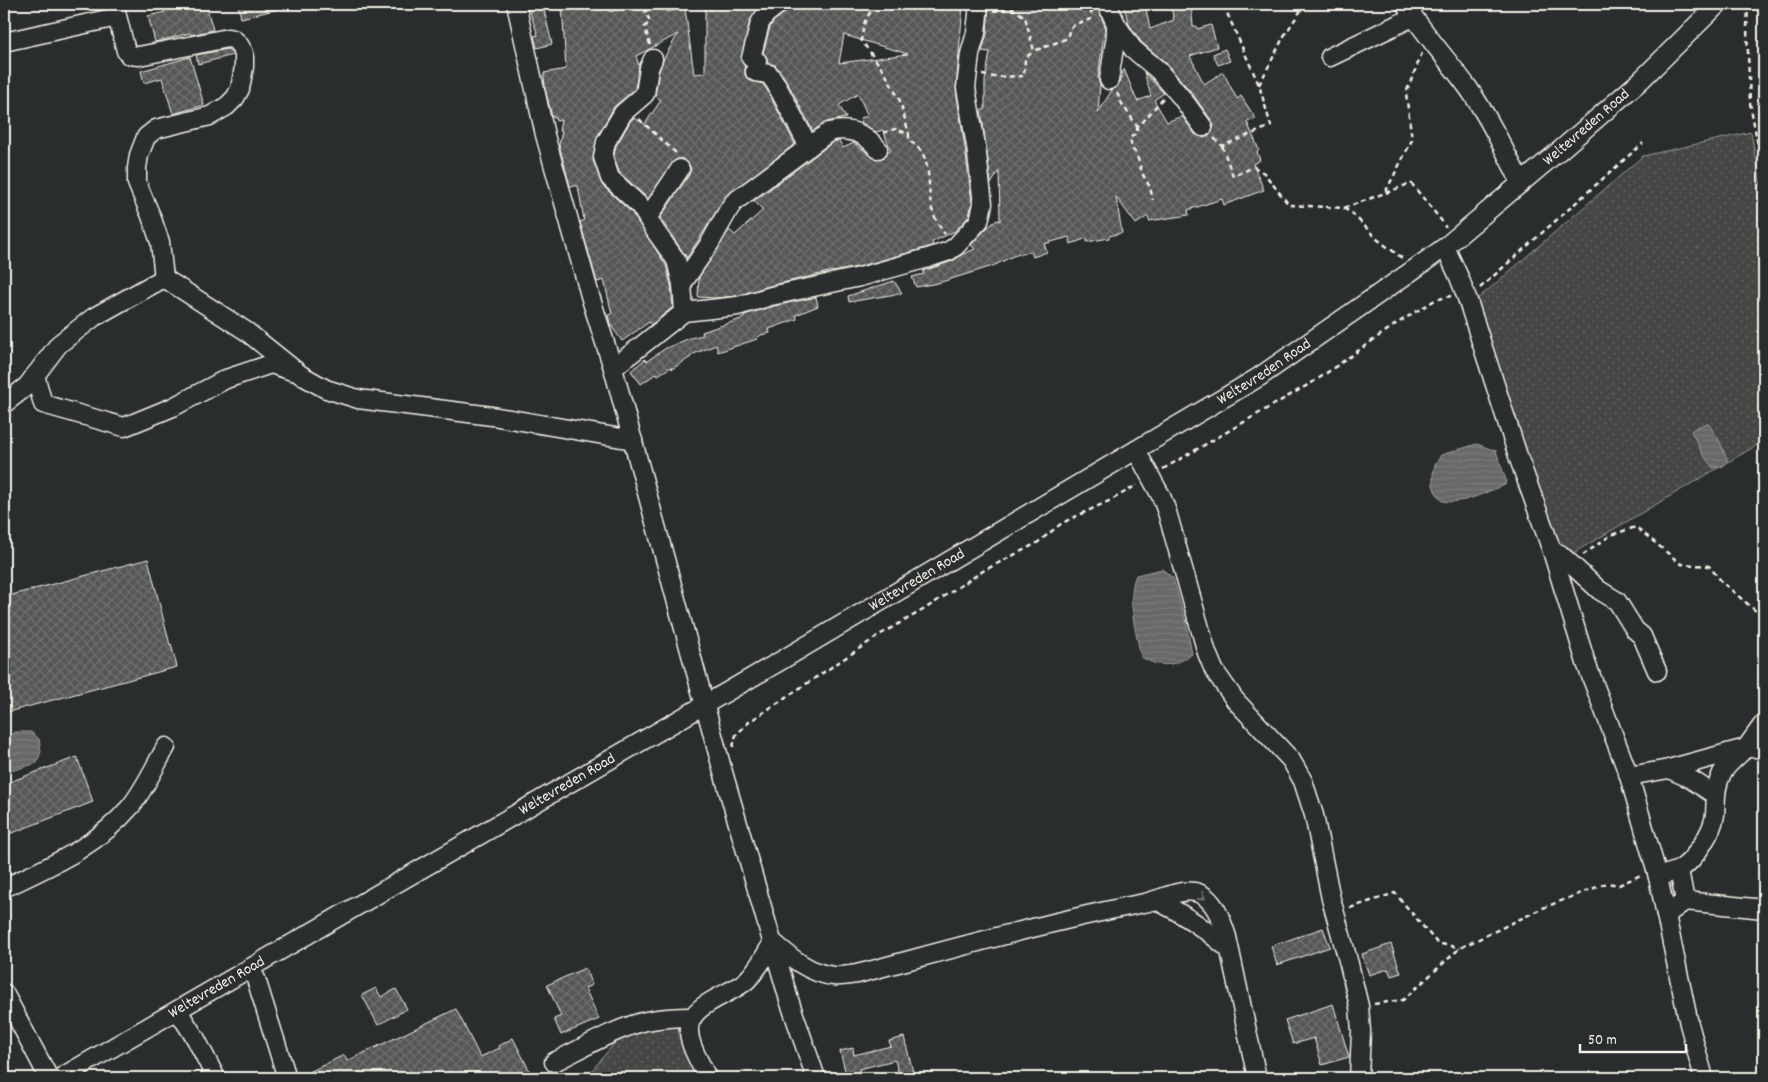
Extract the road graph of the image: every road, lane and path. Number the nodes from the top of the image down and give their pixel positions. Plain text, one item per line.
1 (516, 4) edge
2 (655, 4) edge
3 (779, 4) edge
4 (875, 4) edge
5 (1223, 4) edge
6 (1305, 4) edge
7 (1718, 4) edge
8 (1748, 4) edge
9 (1101, 6) edge
10 (979, 8) edge
11 (116, 10) edge
12 (1409, 10) edge
13 (1116, 24) junction
14 (1428, 37) junction
15 (4, 42) edge
16 (1034, 52) junction
17 (1330, 57) dead end
18 (653, 59) joint
19 (967, 74) junction
20 (1109, 80) joint
21 (1259, 85) junction
22 (1172, 86) junction
23 (628, 108) junction
24 (1137, 126) junction
25 (1203, 128) joint
26 (909, 134) junction
27 (1642, 143) dead end
28 (874, 144) joint
29 (1222, 146) junction
30 (809, 147) junction
31 (680, 169) joint
32 (1764, 177) edge
33 (1521, 183) junction
34 (1385, 194) junction
35 (1153, 200) dead end
36 (1343, 208) junction
37 (648, 217) junction
38 (956, 246) junction
39 (1444, 247) junction
40 (1416, 268) junction
41 (164, 278) junction
42 (682, 284) junction
43 (1467, 298) junction
44 (684, 312) junction
45 (613, 368) junction
46 (35, 375) junction
47 (302, 375) junction
48 (4, 404) edge
49 (633, 440) junction
50 (1136, 450) junction
51 (1151, 476) junction
52 (1552, 551) junction
53 (1570, 564) junction
54 (1764, 618) edge
55 (1657, 671) dead end
56 (704, 705) junction
57 (1764, 723) edge
58 (166, 747) dead end
59 (732, 748) dead end
60 (1746, 748) junction
61 (1764, 748) edge
62 (1669, 769) junction
63 (1629, 776) junction
64 (1715, 795) junction
65 (1679, 870) junction
66 (1658, 877) junction
67 (4, 888) edge
68 (1156, 900) junction
69 (1685, 901) junction
70 (1764, 910) edge
71 (1334, 913) junction
72 (1666, 915) junction
73 (773, 942) junction
74 (1460, 948) junction
75 (1229, 949) junction
76 (250, 969) junction
77 (4, 993) edge
78 (1359, 1006) junction
79 (178, 1011) junction
80 (692, 1017) junction
81 (554, 1062) dead end
82 (49, 1078) edge
83 (60, 1078) edge
84 (216, 1078) edge
85 (287, 1078) edge
86 (707, 1078) edge
87 (816, 1078) edge
88 (1257, 1078) edge
89 (1359, 1078) edge
90 (1704, 1078) edge

1 - 45 street
2 - 18 path
3 - 30 street
4 - 26 path
5 - 21 path
6 - 21 path
7 - 33 street, Weltevreden Road
8 - 32 path
9 - 13 street
9 - 16 path
10 - 16 path
10 - 19 street
11 - 15 street
11 - 41 street
12 - 14 street
12 - 17 street
13 - 20 street
13 - 22 street
14 - 33 street
14 - 34 path
16 - 19 path
18 - 23 street
19 - 38 street
20 - 24 path
21 - 29 path
22 - 24 path
22 - 25 street
23 - 31 path
23 - 37 street
24 - 35 path
25 - 29 path
26 - 28 path
26 - 38 path
27 - 43 path
28 - 30 street
29 - 36 path
30 - 42 street
31 - 37 street
33 - 39 street, Weltevreden Road
34 - 36 path
34 - 39 path
36 - 40 path
37 - 42 street
38 - 44 street
39 - 40 street, Weltevreden Road
39 - 43 street
40 - 50 street, Weltevreden Road
41 - 46 street
41 - 47 street
42 - 44 street
43 - 51 path
43 - 52 street
44 - 45 street
45 - 49 street
46 - 47 street
46 - 48 street
47 - 49 street
49 - 56 street
50 - 51 street
50 - 56 street, Weltevreden Road
51 - 59 path
51 - 71 street
52 - 53 street
52 - 63 street
53 - 54 path
53 - 55 street
56 - 73 street
56 - 76 street, Weltevreden Road
57 - 60 street
58 - 67 street
60 - 61 street
60 - 62 street
60 - 64 street
62 - 63 street
62 - 64 street
63 - 66 street
64 - 65 street
65 - 66 street
65 - 69 street
66 - 72 street
66 - 74 path
68 - 73 street
68 - 75 street
68 -> 75 street
69 - 70 street
69 - 72 street
71 - 74 path
71 - 78 street
72 - 90 street
73 - 80 street
73 - 87 street
74 - 78 path
75 - 88 street
76 - 79 street, Weltevreden Road
76 - 85 street
77 - 82 street
78 - 89 street
79 - 83 street, Weltevreden Road
79 - 84 street
80 - 81 street
80 - 86 street

